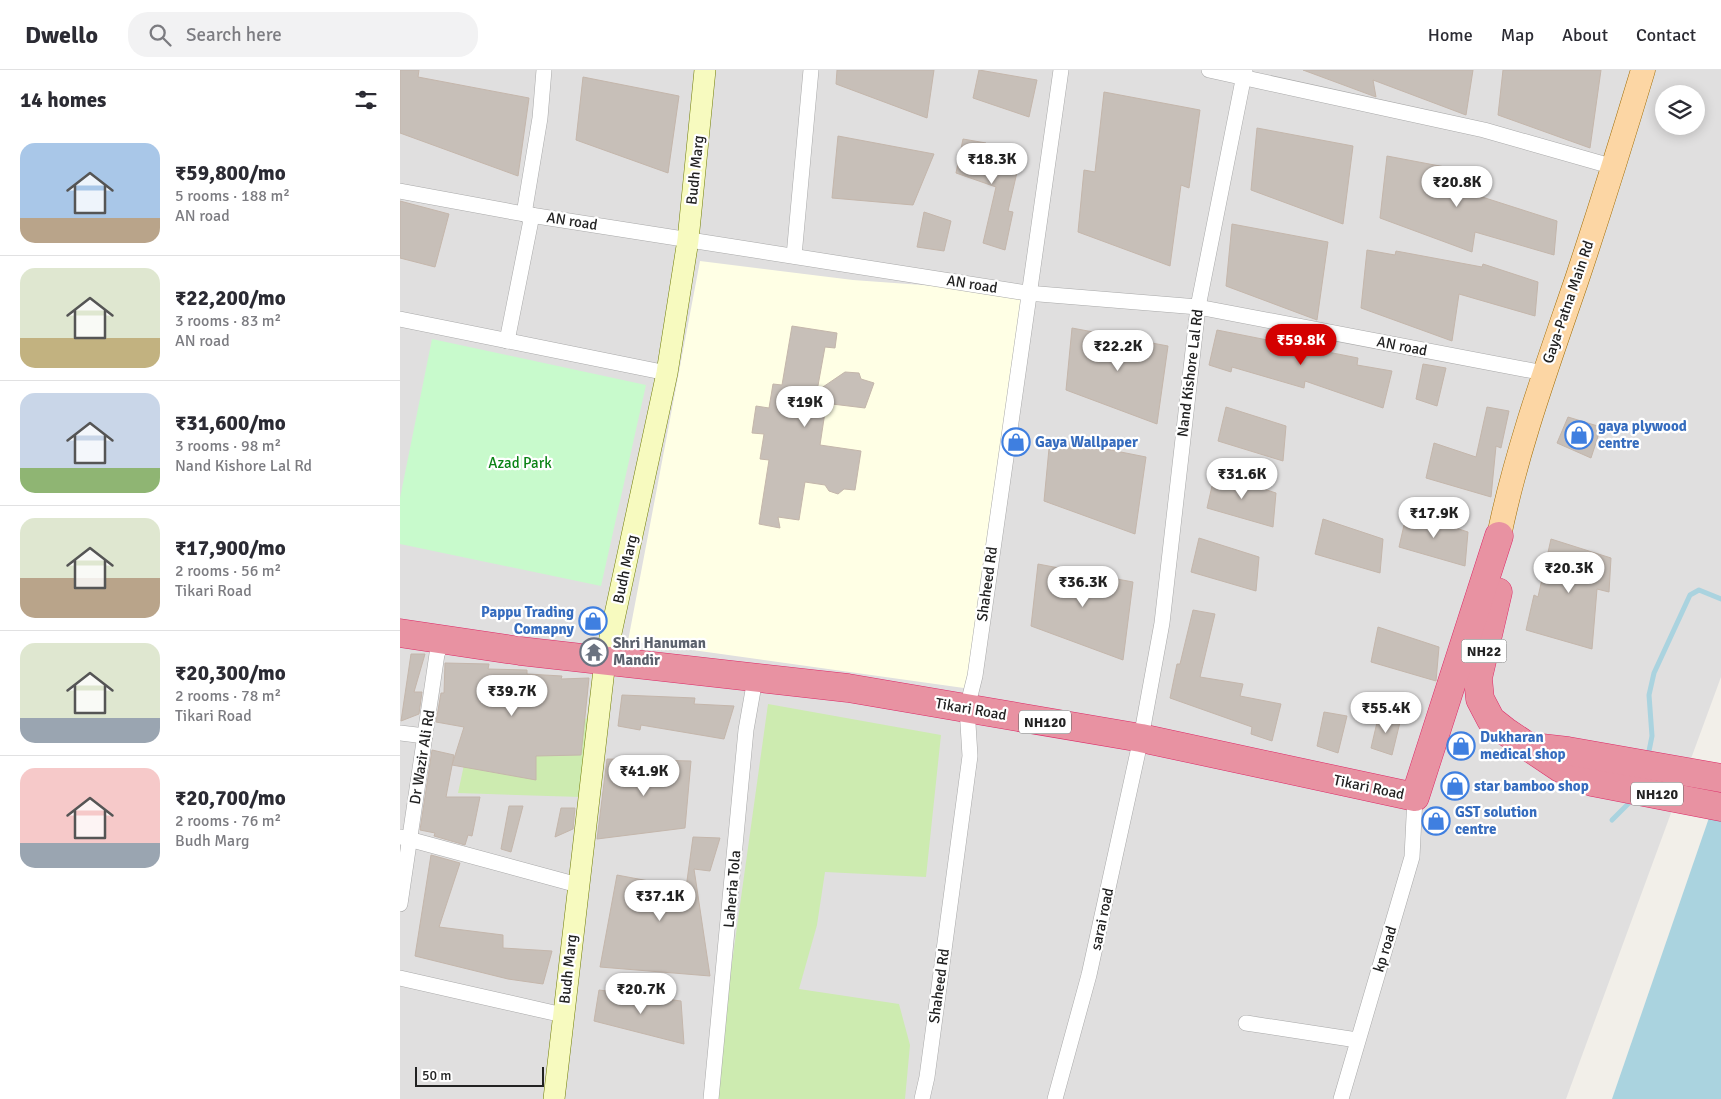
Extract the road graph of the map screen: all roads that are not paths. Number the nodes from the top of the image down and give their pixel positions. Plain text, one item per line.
1 (544, 70) edge
2 (705, 70) edge
3 (810, 70) edge
4 (1061, 70) edge
5 (1209, 70) edge
6 (1643, 70) edge
7 (1244, 74) edge
8 (1614, 167) junction
9 (400, 191) edge
10 (528, 214) junction
11 (688, 240) junction
12 (794, 256) junction
13 (1027, 293) junction
14 (1198, 307) junction
15 (400, 319) edge
16 (507, 341) junction
17 (667, 373) junction
18 (1544, 373) junction
19 (1499, 536) junction
20 (400, 633) edge
21 (443, 641) junction
22 (606, 661) junction
23 (755, 679) junction
24 (967, 708) junction
25 (400, 734) edge
26 (425, 736) junction
27 (1141, 738) junction
28 (1595, 769) junction
29 (1721, 778) edge
30 (1415, 797) junction
31 (1721, 807) edge
32 (405, 837) edge
33 (578, 885) junction
34 (400, 904) edge
35 (400, 978) edge
36 (563, 1014) junction
37 (1246, 1022) dead end
38 (1357, 1040) junction
39 (554, 1099) edge
40 (711, 1099) edge
41 (922, 1099) edge
42 (1055, 1099) edge
43 (1341, 1099) edge

1 - 10 street
2 - 11 street, Budh Marg
3 - 12 street
4 - 13 street, Shaheed Rd
5 - 7 street
6 - 8 main road, Gaya-Patna Main Rd
7 - 8 street
7 - 14 street, Nand Kishore Lal Rd
8 - 18 main road, Gaya-Patna Main Rd
9 - 10 street, AN road
10 - 11 street, AN road
10 - 16 street
11 - 12 street, AN road
11 - 17 street, Budh Marg
12 - 13 street, AN road
13 - 14 street, AN road
13 - 24 street, Shaheed Rd
14 - 18 street, AN road
14 - 27 street, Nand Kishore Lal Rd
15 - 16 street
16 - 17 street
17 - 22 street, Budh Marg
18 - 19 main road, Gaya-Patna Main Rd
19 - 28 highway, NH22
19 - 30 highway, Tikari Road
20 - 21 highway, Tikari Road / NH120
21 - 22 highway, Tikari Road / NH120
21 - 26 street, Dr Wazir Ali Rd
22 - 23 highway, Tikari Road / NH120
22 - 33 street, Budh Marg
23 - 24 highway, Tikari Road / NH120
23 - 40 street, Laheria Tola
24 - 27 highway, Tikari Road / NH120
24 - 41 street, Shaheed Rd
25 - 26 street
26 - 32 street, Dr Wazir Ali Rd
27 - 30 highway, Tikari Road / NH120
27 - 42 street, sarai road
28 - 29 highway, NH120
28 - 31 highway, NH120
30 - 38 street, kp road
32 - 33 street
32 - 34 street, Dr Wazir Ali Rd
33 - 36 street, Budh Marg
35 - 36 street
36 - 39 street, Budh Marg
37 - 38 street
38 - 43 street, kp road

